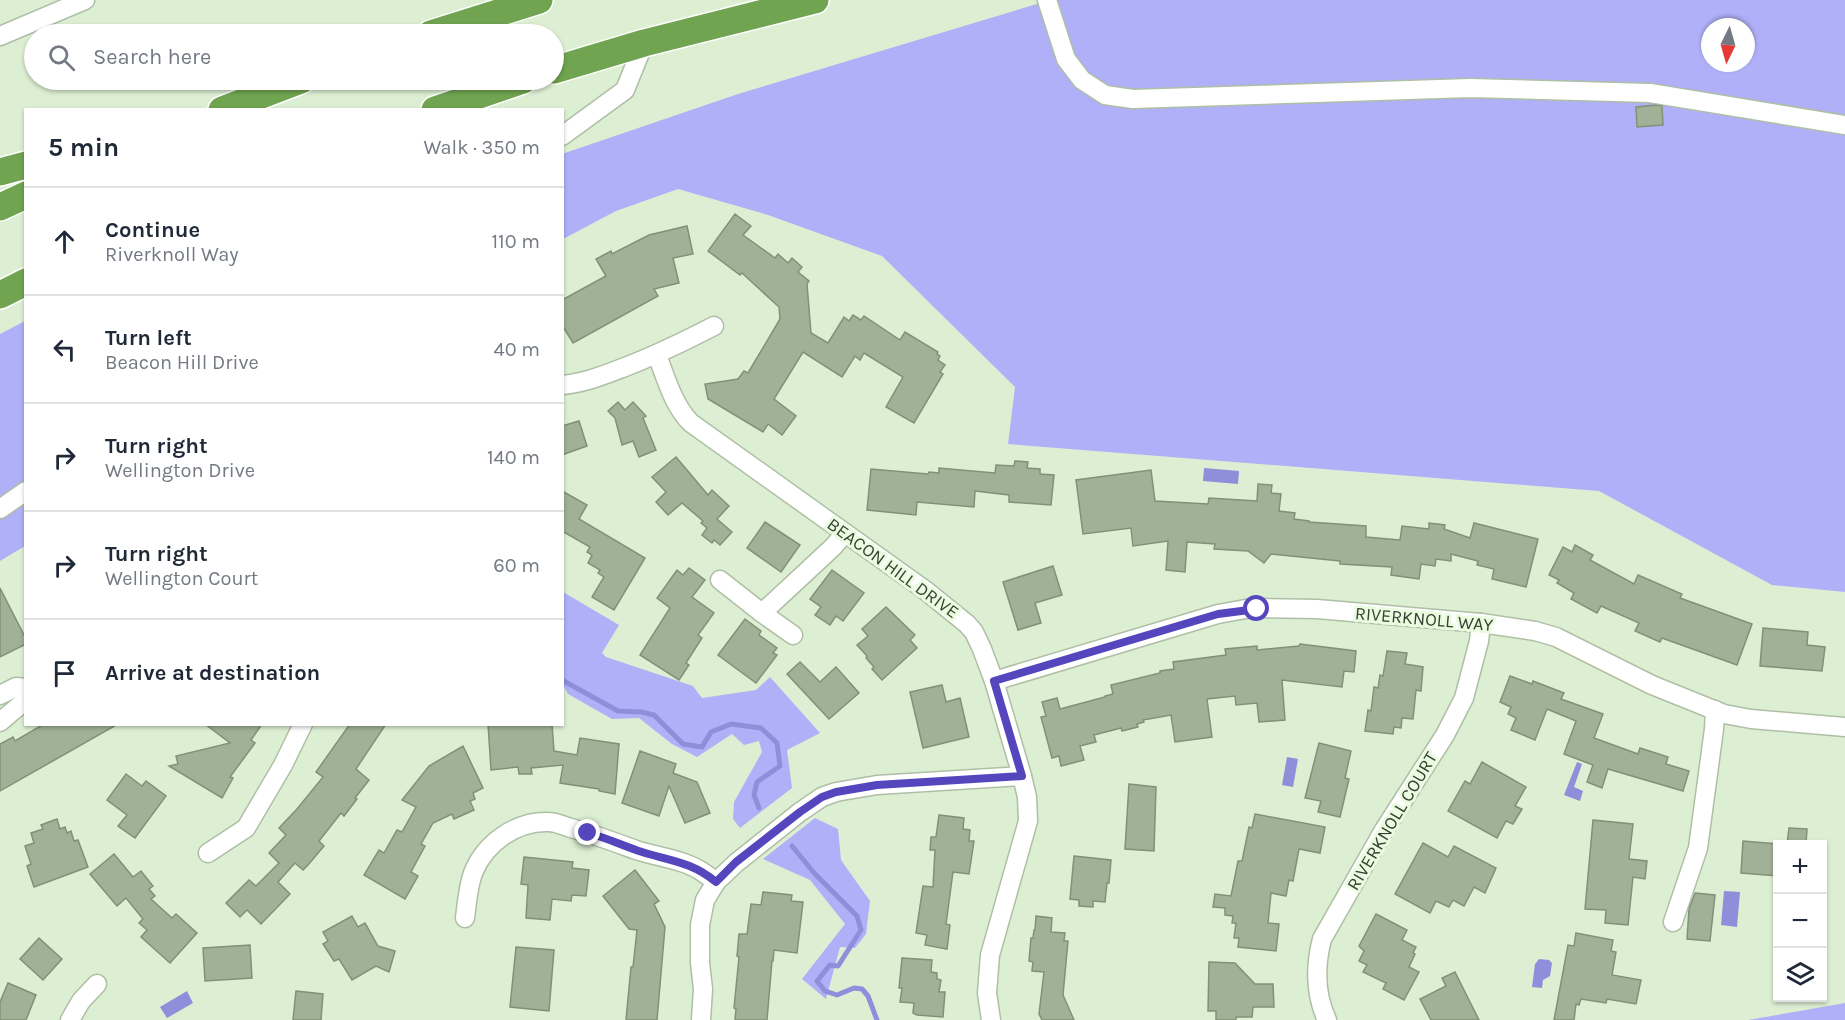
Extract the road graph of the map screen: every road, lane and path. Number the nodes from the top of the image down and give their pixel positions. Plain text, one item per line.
1 (85, 0) edge
2 (539, 0) edge
3 (815, 0) edge
4 (1047, 0) edge
5 (28, 24) edge
6 (463, 24) edge
7 (24, 26) edge
8 (0, 36) edge
9 (644, 43) junction
10 (564, 66) edge
11 (274, 90) edge
12 (494, 90) edge
13 (227, 108) edge
14 (441, 108) edge
15 (1845, 124) edge
16 (564, 135) edge
17 (24, 166) edge
18 (0, 172) edge
19 (24, 196) edge
20 (0, 207) edge
21 (24, 283) edge
22 (0, 295) edge
23 (714, 326) dead end
24 (657, 355) junction
25 (564, 385) edge
26 (24, 492) edge
27 (0, 509) edge
28 (845, 533) junction
29 (720, 580) dead end
30 (762, 613) junction
31 (1481, 623) junction
32 (793, 635) dead end
33 (994, 681) junction
34 (24, 688) edge
35 (0, 695) edge
36 (24, 702) edge
37 (1715, 710) junction
38 (0, 722) edge
39 (302, 726) edge
40 (1845, 727) edge
41 (1022, 776) junction
42 (208, 853) dead end
43 (716, 882) junction
44 (465, 918) dead end
45 (1673, 922) dead end
46 (97, 984) dead end
47 (70, 1020) edge
48 (701, 1020) edge
49 (991, 1020) edge
50 (1327, 1020) edge

1 - 5 street
2 - 6 highway
3 - 9 highway
4 - 15 street
7 - 8 street
9 - 10 highway
9 - 16 street
11 - 13 highway
12 - 14 highway
17 - 18 highway
19 - 20 highway
21 - 22 highway
23 - 24 street
24 - 25 street
24 - 28 street, BEACON HILL DRIVE
26 - 27 street
28 - 30 street
28 - 33 street, BEACON HILL DRIVE
29 - 30 street
30 - 32 street
31 - 33 street, RIVERKNOLL WAY
31 - 37 street, RIVERKNOLL WAY
31 - 50 street, RIVERKNOLL COURT
33 - 41 street, BEACON HILL DRIVE
34 - 35 street
36 - 38 street
37 - 40 street, RIVERKNOLL WAY
37 - 45 street
39 - 42 street
41 - 43 street
41 - 49 street, BEACON HILL DRIVE
43 - 44 street
43 - 48 street
46 - 47 street

